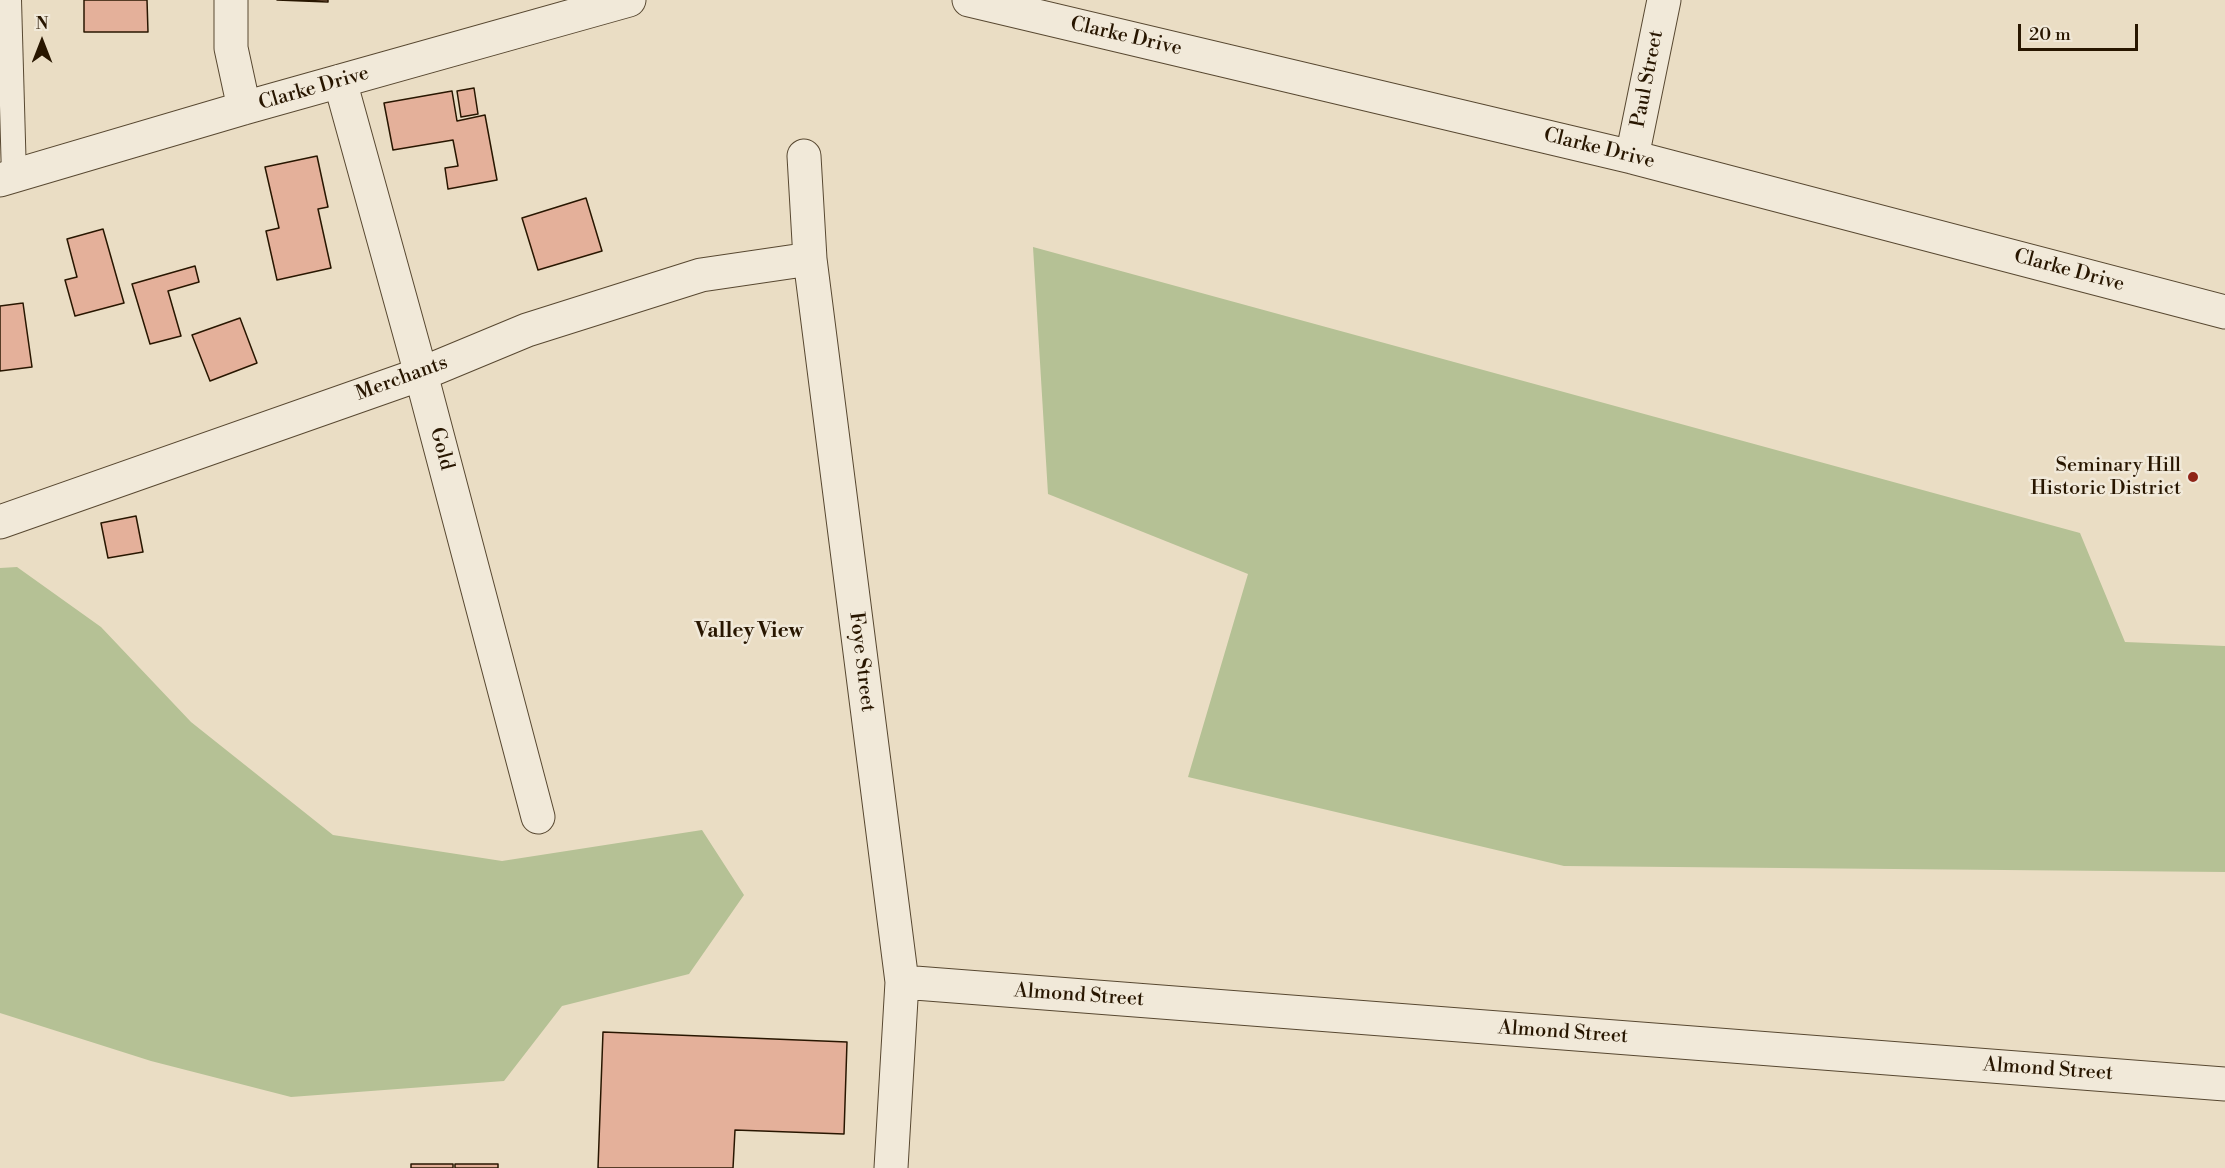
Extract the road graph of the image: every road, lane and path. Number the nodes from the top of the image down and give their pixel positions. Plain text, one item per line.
1 (9, 0) edge
2 (231, 0) edge
3 (629, 0) edge
4 (969, 0) edge
5 (1664, 0) edge
6 (340, 81) junction
7 (244, 108) junction
8 (804, 156) dead end
9 (1632, 157) junction
10 (7, 178) edge
11 (810, 259) junction
12 (2225, 312) edge
13 (421, 374) junction
14 (0, 522) edge
15 (538, 817) dead end
16 (902, 982) junction
17 (2225, 1084) edge
18 (891, 1168) edge

1 - 10 lane
2 - 7 street
3 - 6 street, Clarke Drive
4 - 9 street, Clarke Drive
5 - 9 street, Paul Street
6 - 7 street, Clarke Drive
6 - 13 street, Gold
7 - 10 street, Clarke Drive
8 - 11 street, Foye Street
9 - 12 street, Clarke Drive
11 - 13 street, Merchants
11 - 16 street, Foye Street
13 - 14 street, Merchants
13 - 15 street, Gold
16 - 17 street, Almond Street
16 - 18 street, Foye Street

